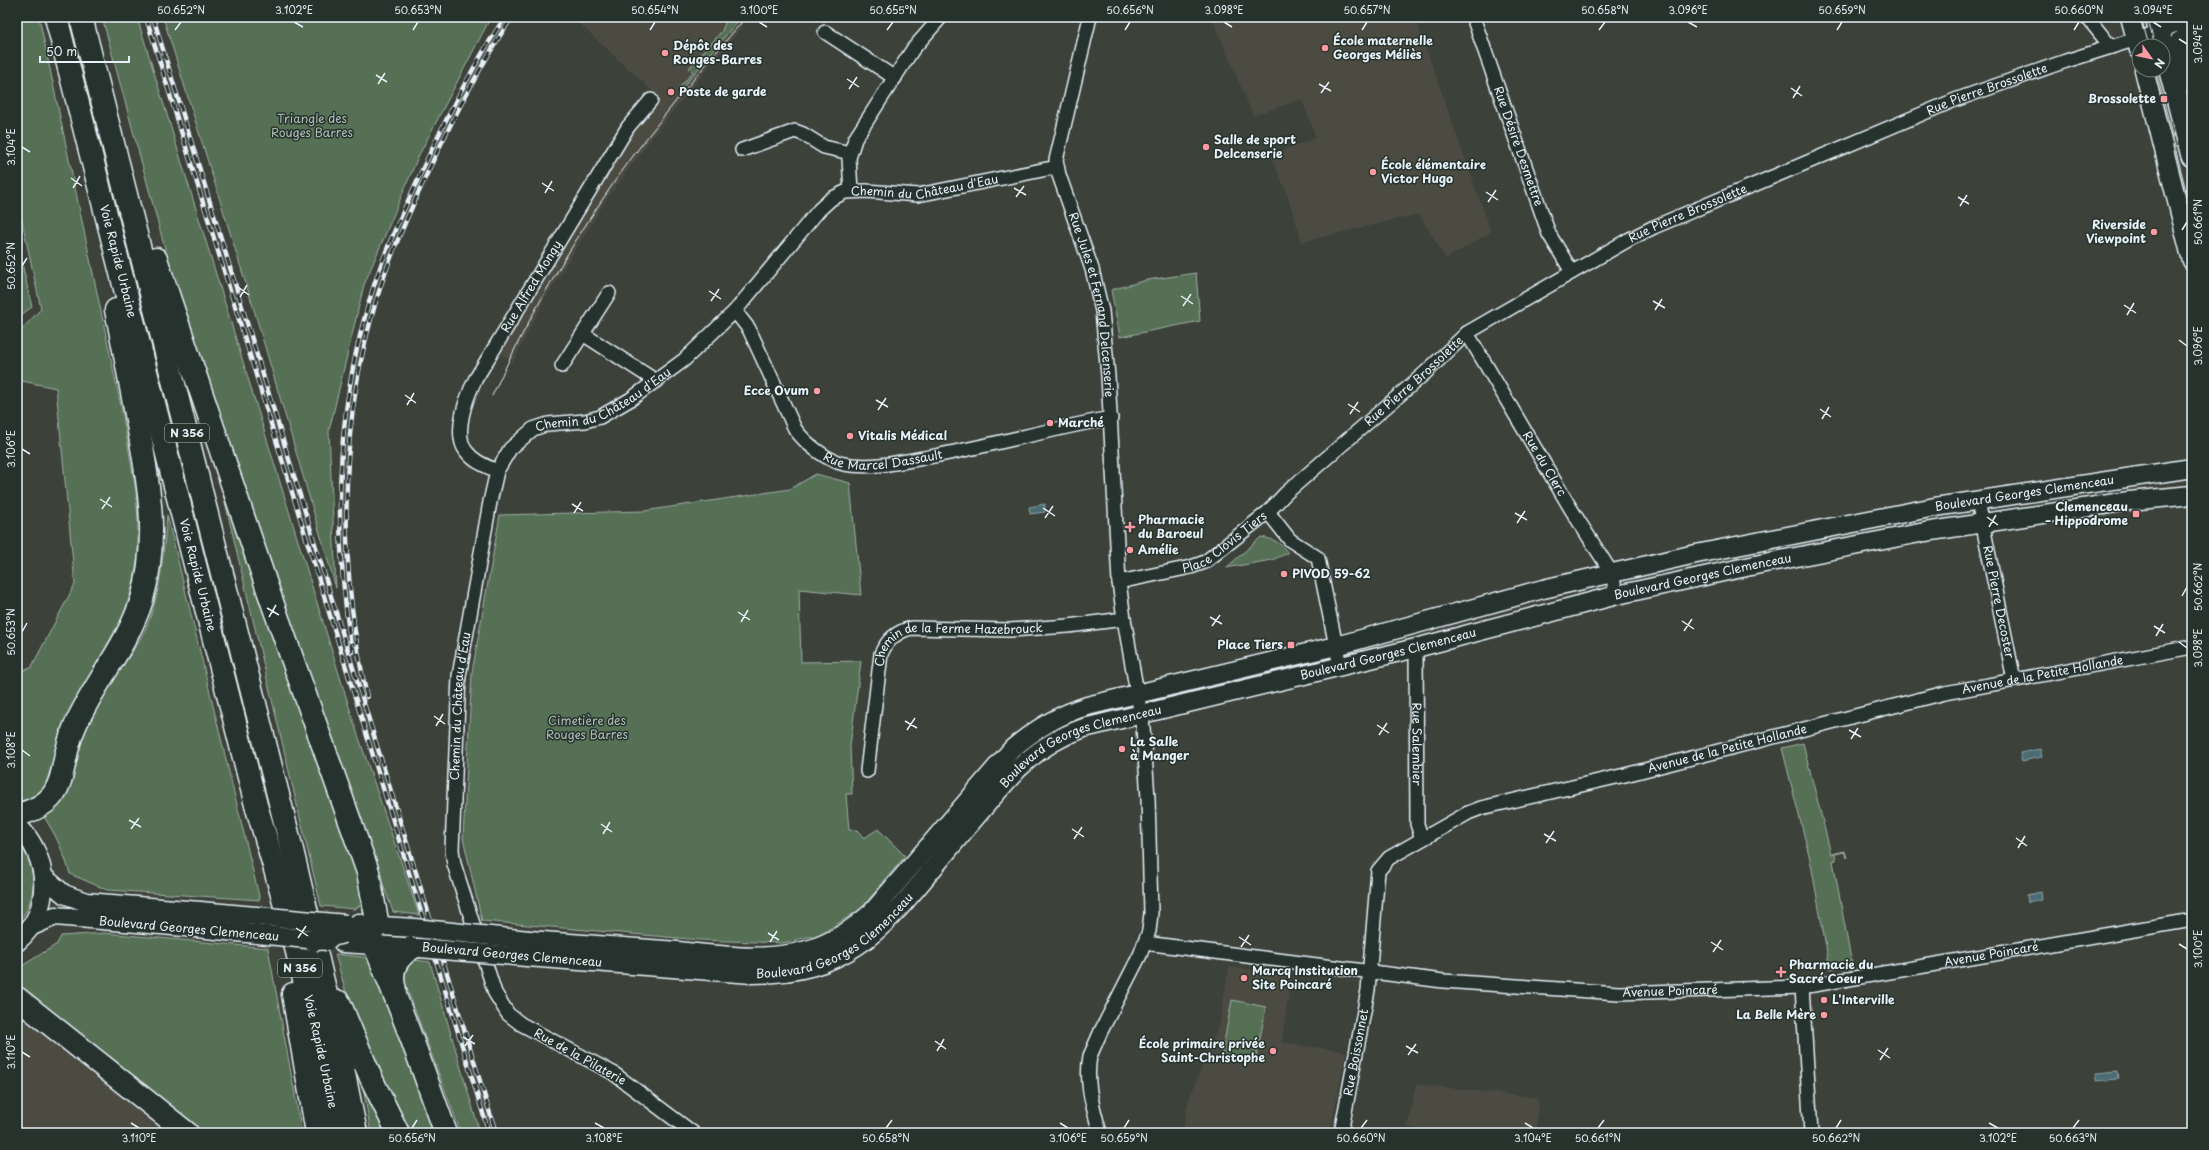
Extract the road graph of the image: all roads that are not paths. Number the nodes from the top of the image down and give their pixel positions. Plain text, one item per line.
1 (56, 17) edge
2 (81, 17) edge
3 (941, 17) edge
4 (1090, 17) edge
5 (1473, 17) edge
6 (2087, 17) edge
7 (2130, 17) edge
8 (2177, 30) edge
9 (825, 32) dead end
10 (2136, 38) edge
11 (2156, 38) edge
12 (2131, 46) edge
13 (2112, 47) junction
14 (72, 77) junction
15 (895, 78) junction
16 (2146, 78) edge
17 (2192, 83) edge
18 (650, 100) dead end
19 (104, 109) junction
20 (2192, 122) edge
21 (742, 150) dead end
22 (850, 153) junction
23 (2192, 156) edge
24 (1057, 167) junction
25 (851, 191) junction
26 (2192, 261) edge
27 (1572, 272) junction
28 (609, 293) dead end
29 (735, 311) junction
30 (1467, 333) junction
31 (583, 334) junction
32 (562, 366) dead end
33 (656, 381) junction
34 (1111, 418) junction
35 (2192, 468) edge
36 (497, 471) junction
37 (2192, 495) edge
38 (1978, 501) junction
39 (1268, 512) junction
40 (1983, 524) junction
41 (1611, 572) junction
42 (1119, 582) junction
43 (1617, 595) junction
44 (1124, 619) junction
45 (1336, 646) junction
46 (2192, 647) edge
47 (1416, 648) junction
48 (1340, 666) junction
49 (2014, 680) junction
50 (1138, 693) junction
51 (1142, 713) junction
52 (867, 771) dead end
53 (256, 805) junction
54 (17, 815) edge
55 (17, 825) edge
56 (1422, 839) junction
57 (292, 850) junction
58 (44, 878) junction
59 (2192, 920) edge
60 (32, 926) junction
61 (357, 933) junction
62 (314, 940) joint
63 (416, 941) junction
64 (17, 942) edge
65 (1145, 944) junction
66 (528, 948) junction
67 (486, 967) joint
68 (1371, 972) junction
69 (1802, 987) junction
70 (17, 998) edge
71 (399, 1004) junction
72 (187, 1133) edge
73 (317, 1133) edge
74 (338, 1133) edge
75 (356, 1133) edge
76 (398, 1133) edge
77 (446, 1133) edge
78 (693, 1133) edge
79 (1100, 1133) edge
80 (1341, 1133) edge
81 (1811, 1133) edge

1 - 14 highway, Voie Rapide Urbaine / N 356
2 - 19 highway, Voie Rapide Urbaine / N 356
3 - 15 street
4 - 24 street, Rue Jules et Fernand Delcenserie
5 - 27 street, Rue Désiré Desmettre
6 - 13 street
7 - 10 main road
8 - 11 street, Rue Pierre Brossolette
8 - 17 main road
8 - 20 main road
8 - 23 main road
9 - 15 street
12 - 13 street, Rue Pierre Brossolette
13 - 27 street, Rue Pierre Brossolette
14 - 53 highway, Voie Rapide Urbaine / N 356
14 - 54 highway
15 - 22 street
16 - 26 main road
18 - 36 street, Rue Alfred Mongy
19 - 57 highway, Voie Rapide Urbaine / N 356
19 - 61 highway
21 - 22 street
22 - 25 street
24 - 25 street, Chemin du Château d'Eau
24 - 34 street, Rue Jules et Fernand Delcenserie
25 - 29 street, Chemin du Château d'Eau
27 - 30 street, Rue Pierre Brossolette
28 - 31 street
29 - 33 street, Chemin du Château d'Eau
29 - 34 street, Rue Marcel Dassault
30 - 39 street, Rue Pierre Brossolette
30 - 41 street, Rue du Clerc
31 - 32 street
31 - 33 street
33 - 36 street, Chemin du Château d'Eau
34 - 42 street, Rue Jules et Fernand Delcenserie
35 - 38 main road, Boulevard Georges Clemenceau
36 - 67 street, Chemin du Château d'Eau
37 - 40 main road, Boulevard Georges Clemenceau
38 - 40 street, Rue Pierre Decoster
38 - 41 main road, Boulevard Georges Clemenceau
39 - 42 street, Place Clovis Tiers
39 - 45 street, Place Clovis Tiers
40 - 43 main road, Boulevard Georges Clemenceau
40 - 49 street, Rue Pierre Decoster
41 - 43 street, Rue du Clerc
41 - 45 main road, Boulevard Georges Clemenceau
42 - 44 street, Rue Jules et Fernand Delcenserie
43 - 47 main road, Boulevard Georges Clemenceau
44 - 50 street, Rue Jules et Fernand Delcenserie
44 - 52 street, Chemin de la Ferme Hazebrouck
45 - 48 street, Place Clovis Tiers
45 - 50 main road, Boulevard Georges Clemenceau
46 - 49 street, Avenue de la Petite Hollande
47 - 48 main road, Boulevard Georges Clemenceau
47 - 56 street, Rue Salembier
48 - 51 main road, Boulevard Georges Clemenceau
49 - 56 street, Avenue de la Petite Hollande
50 - 51 street, Rue Jules et Fernand Delcenserie
50 - 66 main road, Boulevard Georges Clemenceau
51 - 65 street, Rue Jules et Fernand Delcenserie
51 - 66 main road, Boulevard Georges Clemenceau
53 - 73 highway
53 - 74 highway, Voie Rapide Urbaine / N 356
55 - 58 main road
56 - 68 street, Avenue de la Petite Hollande
57 - 75 highway, Voie Rapide Urbaine / N 356
57 - 76 highway
58 - 60 main road
58 - 61 main road, Boulevard Georges Clemenceau, bridge
59 - 69 street, Avenue Poincaré
60 - 62 main road, Boulevard Georges Clemenceau, bridge
60 - 64 main road
61 - 62 highway, bridge
61 - 63 main road, Boulevard Georges Clemenceau
61 - 71 highway
63 - 66 main road, Boulevard Georges Clemenceau, bridge
63 - 71 highway
65 - 68 street, Avenue Poincaré
65 - 79 street, Rue Jules et Fernand Delcenserie
67 - 78 street, Rue de la Pilaterie
68 - 69 street, Avenue Poincaré
68 - 80 street, Rue Boissonnet
69 - 81 street
70 - 72 highway
71 - 77 highway

